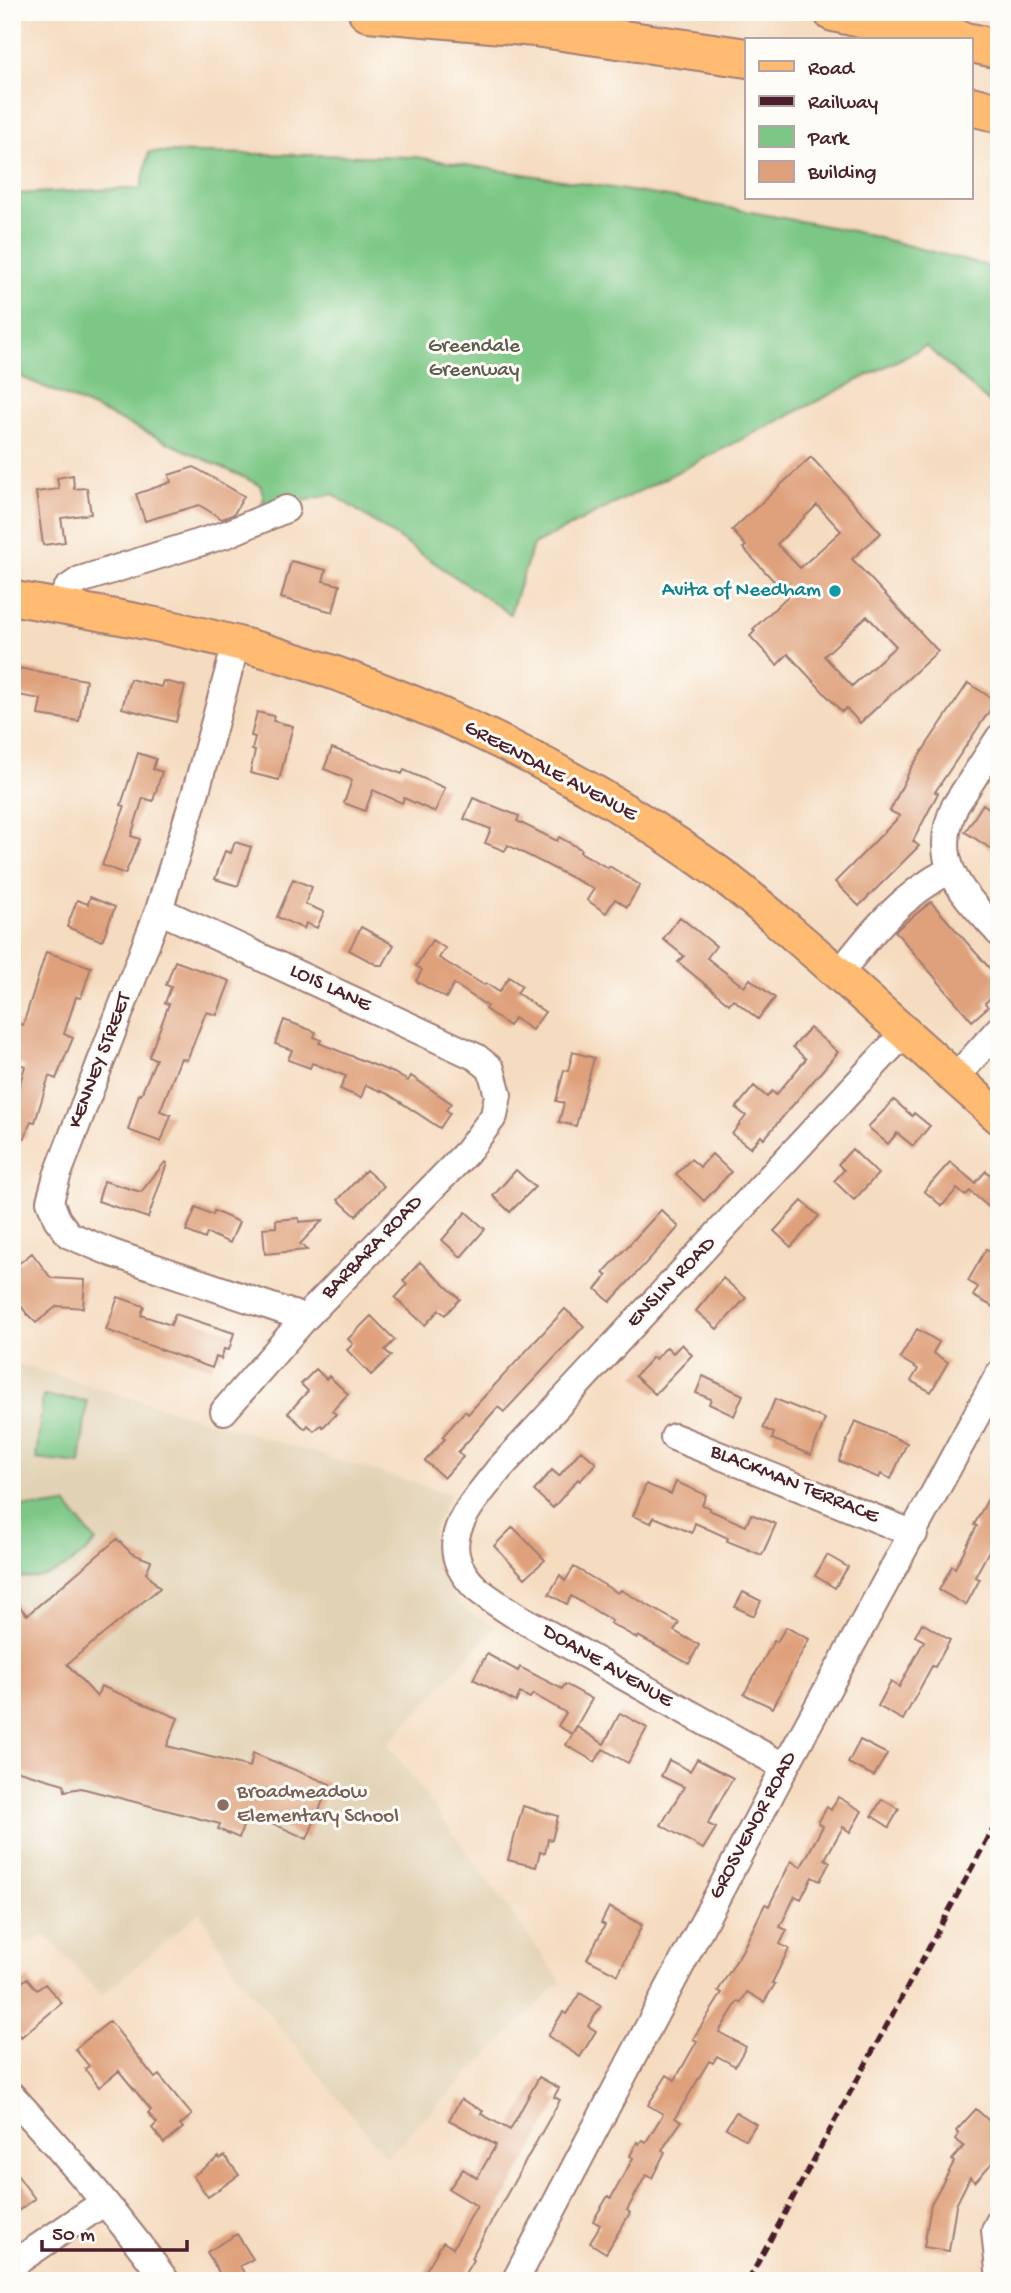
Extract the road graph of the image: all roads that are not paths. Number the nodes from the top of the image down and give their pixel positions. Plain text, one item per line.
1 (368, 12) edge
2 (833, 12) edge
3 (952, 38) edge
4 (972, 43) edge
5 (999, 49) edge
6 (745, 58) edge
7 (972, 106) edge
8 (999, 113) edge
9 (286, 509) dead end
10 (12, 597) edge
11 (58, 606) junction
12 (236, 644) junction
13 (999, 738) edge
14 (950, 870) junction
15 (159, 910) junction
16 (999, 933) edge
17 (839, 974) junction
18 (999, 1029) edge
19 (904, 1033) junction
20 (493, 1077) joint
21 (955, 1078) junction
22 (999, 1117) edge
23 (305, 1318) junction
24 (999, 1374) edge
25 (224, 1411) dead end
26 (674, 1437) dead end
27 (914, 1534) junction
28 (454, 1543) joint
29 (785, 1767) junction
30 (12, 2096) edge
31 (103, 2203) junction
32 (999, 2222) edge
33 (12, 2265) edge
34 (999, 2270) edge
35 (166, 2281) edge
36 (515, 2281) edge

1 - 6 highway
2 - 3 highway
4 - 5 highway
7 - 8 highway
9 - 11 street
10 - 11 main road, GREENDALE AVENUE
11 - 12 main road, GREENDALE AVENUE
12 - 15 street, KENNEY STREET
12 - 17 main road, GREENDALE AVENUE
13 - 14 street
14 - 16 street
14 - 17 street
15 - 20 street, LOIS LANE
15 - 23 street, KENNEY STREET
17 - 19 main road, GREENDALE AVENUE
18 - 21 street
19 - 21 main road, GREENDALE AVENUE
19 - 28 street, ENSLIN ROAD
20 - 23 street, BARBARA ROAD
21 - 22 main road, GREENDALE AVENUE
23 - 25 street, BARBARA ROAD
24 - 27 street, GROSVENOR ROAD
26 - 27 street, BLACKMAN TERRACE
27 - 29 street, GROSVENOR ROAD
28 - 29 street, DOANE AVENUE
29 - 36 street, GROSVENOR ROAD
30 - 31 street
31 - 33 street
31 - 35 street
32 - 34 street

